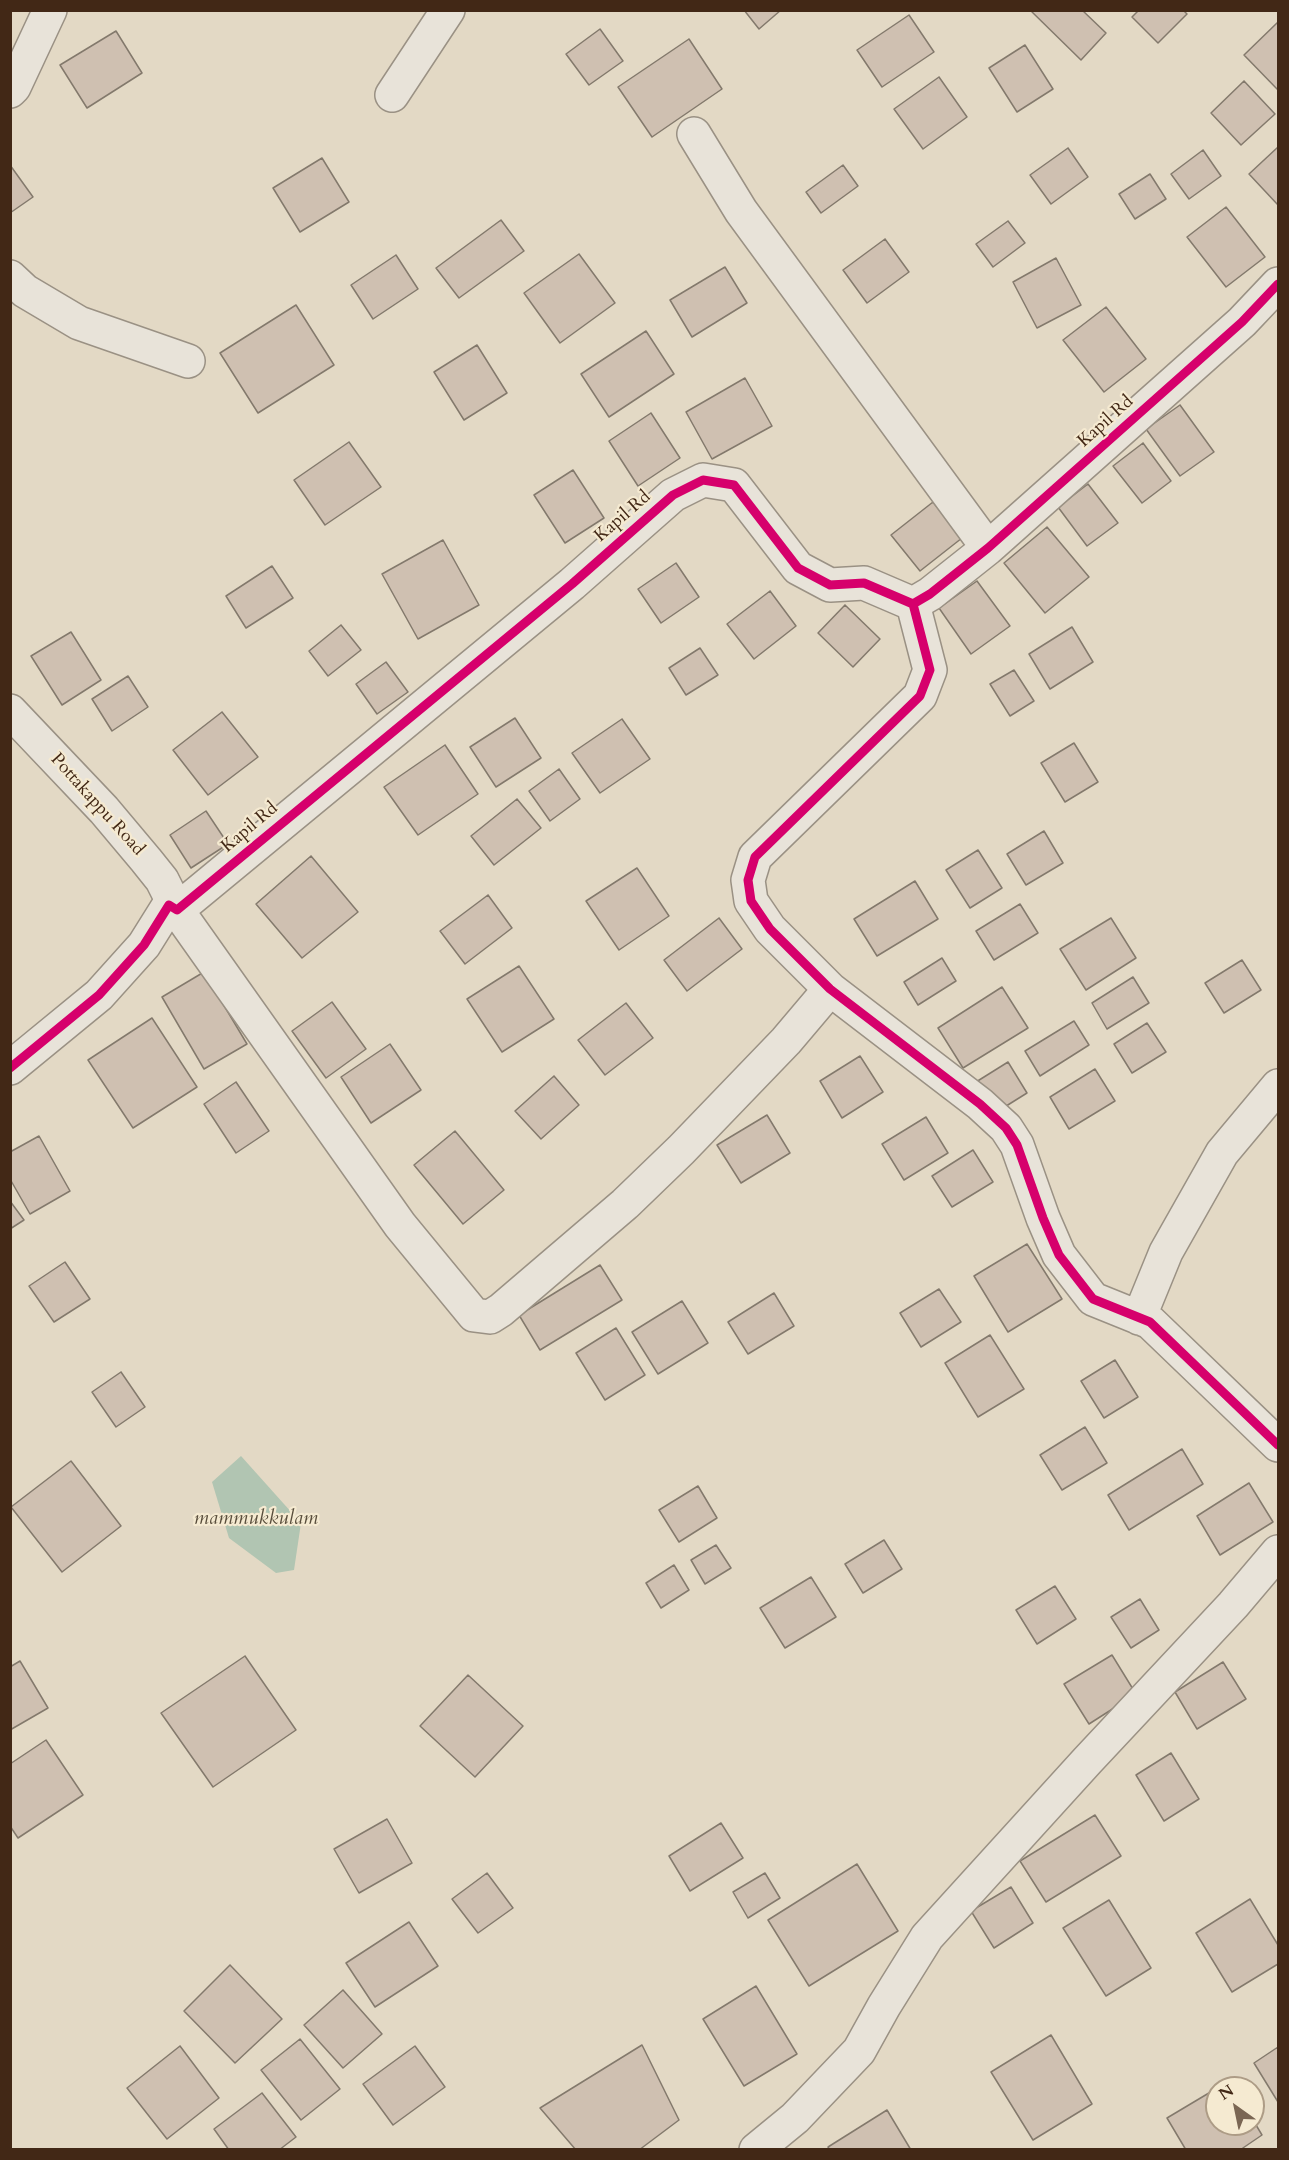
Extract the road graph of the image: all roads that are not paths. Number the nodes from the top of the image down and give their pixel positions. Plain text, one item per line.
1 (50, 10) edge
2 (448, 10) edge
3 (10, 91) edge
4 (392, 95) dead end
5 (694, 134) dead end
6 (10, 278) edge
7 (1278, 284) edge
8 (188, 361) dead end
9 (988, 548) junction
10 (913, 604) junction
11 (10, 711) edge
12 (173, 908) junction
13 (830, 989) junction
14 (10, 1068) edge
15 (1278, 1086) edge
16 (1139, 1318) junction
17 (1278, 1445) edge
18 (1278, 1552) edge
19 (756, 2150) edge

1 - 3 street
2 - 4 street
5 - 9 street
6 - 8 street
7 - 9 street, Kapil Rd
9 - 10 street, Kapil Rd
10 - 12 street, Kapil Rd
10 - 13 street
11 - 12 street, Pottakappu Road
12 - 13 street, Pottakappu Road
12 - 14 street, Kapil Rd
13 - 16 street
15 - 16 street
16 - 17 street
18 - 19 street

